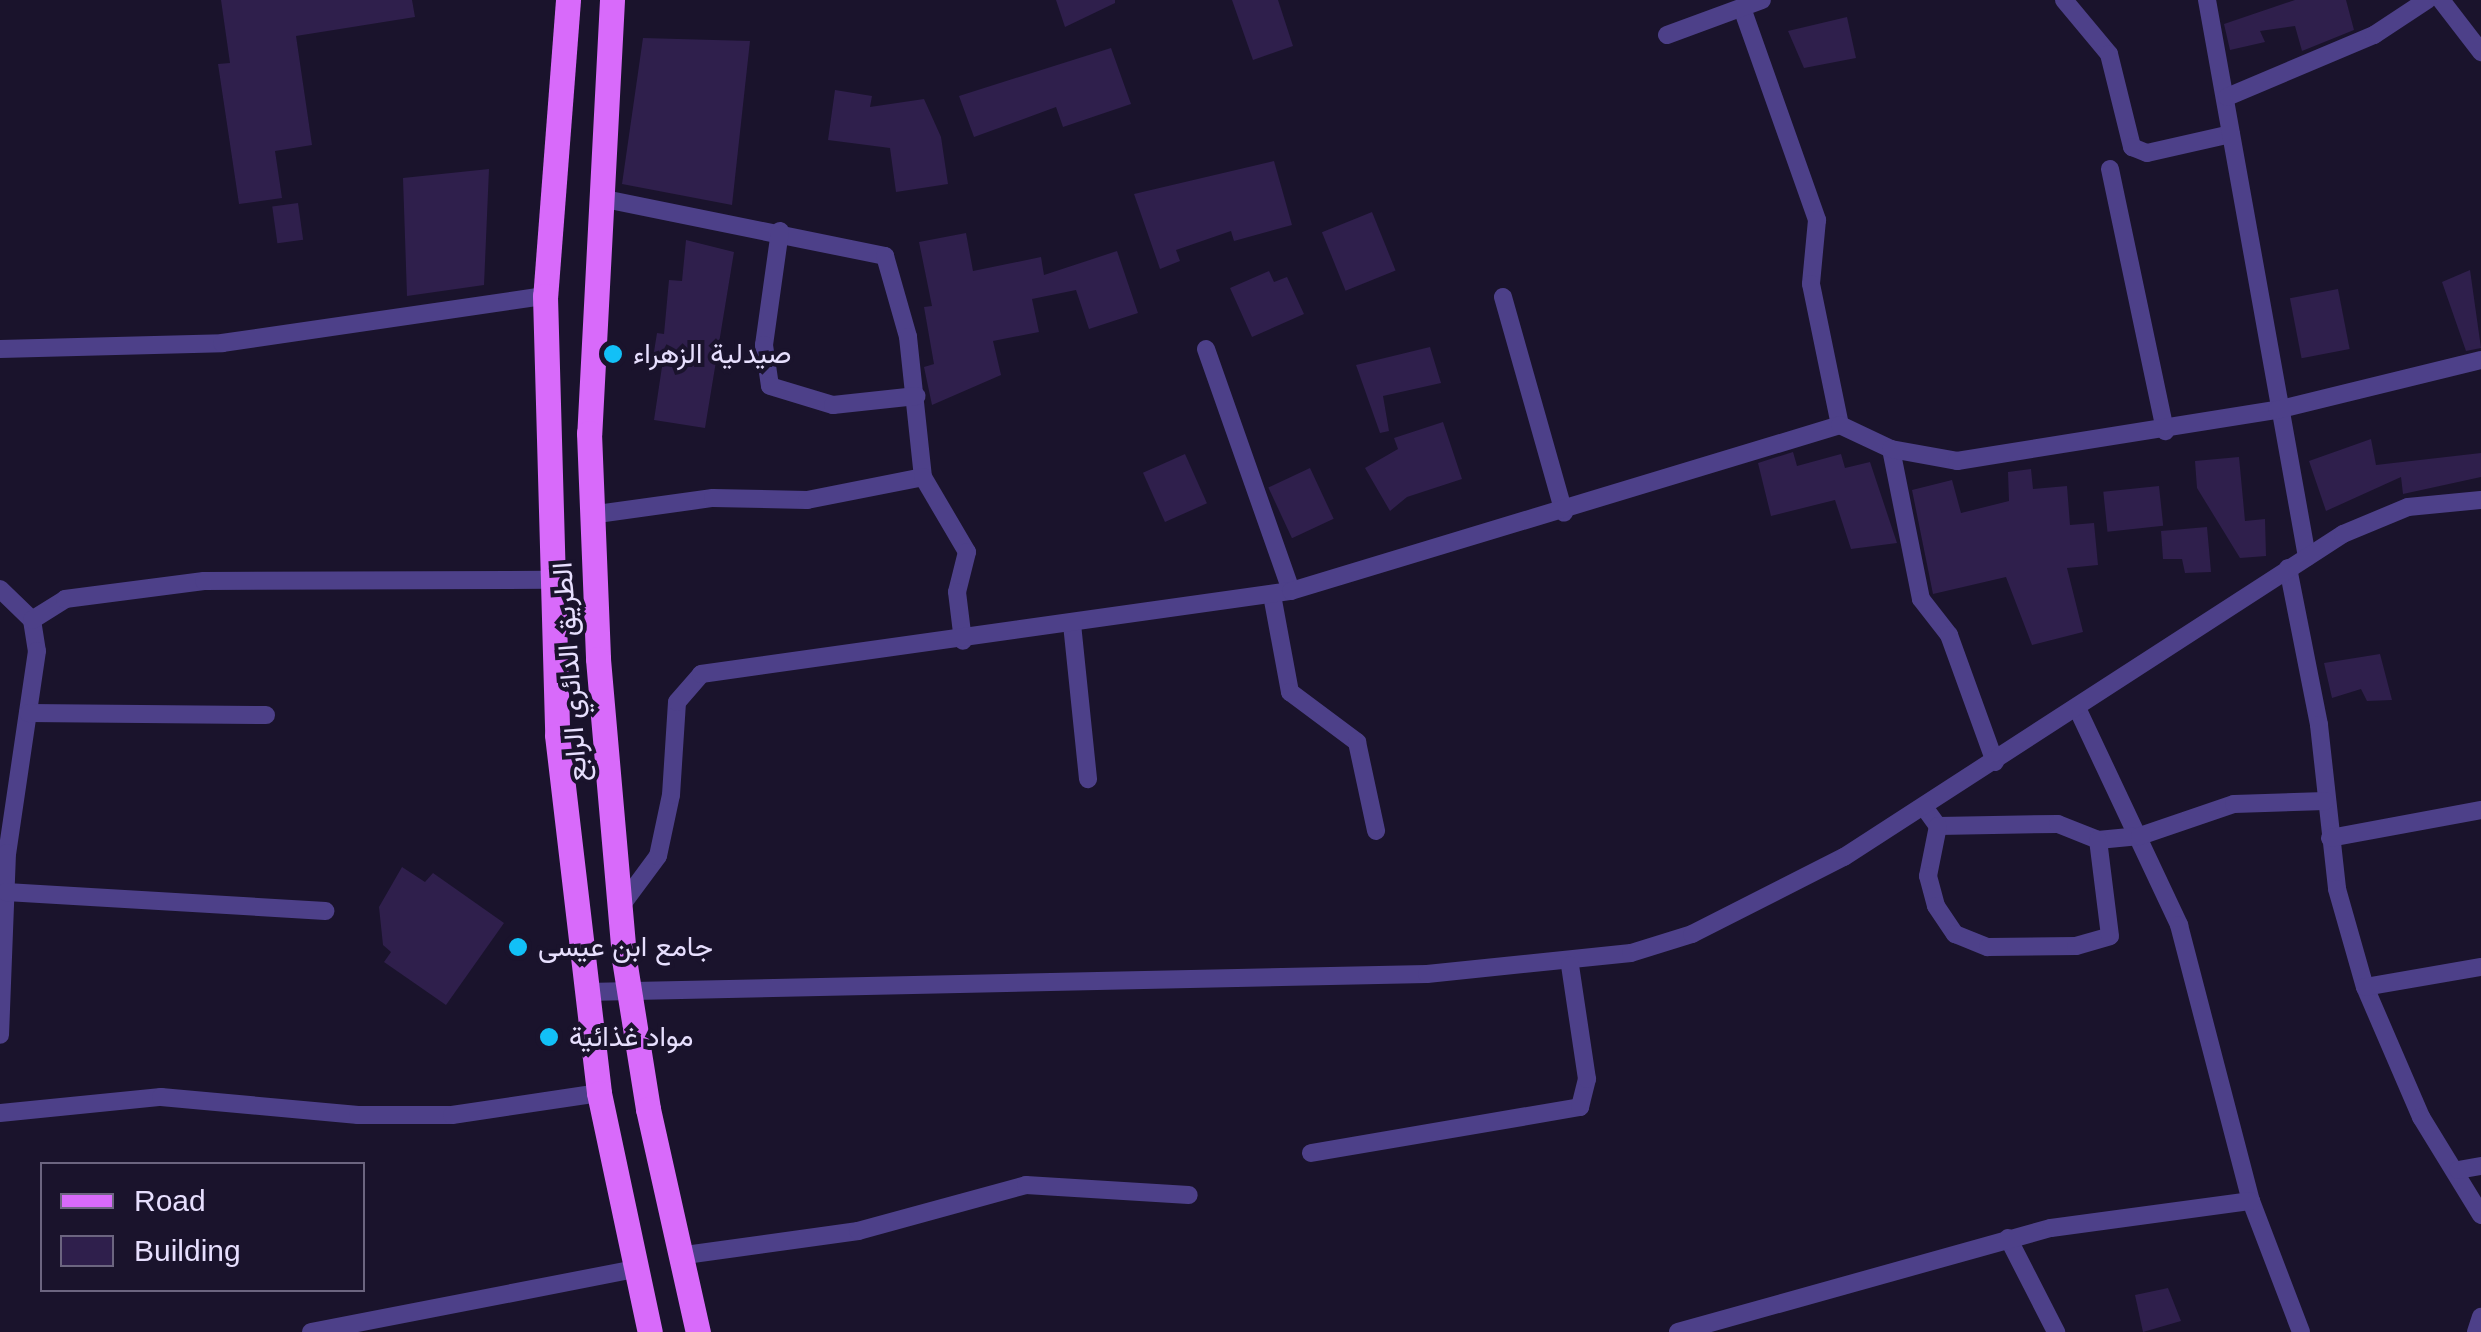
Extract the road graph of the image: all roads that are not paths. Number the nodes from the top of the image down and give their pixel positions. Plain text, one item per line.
1 (568, 0) edge
2 (612, 0) edge
3 (1762, 0) edge
4 (2064, 0) edge
5 (2207, 0) edge
6 (2427, 0) edge
7 (2441, 0) edge
8 (1742, 8) junction
9 (1667, 35) dead end
10 (2481, 52) edge
11 (2227, 97) junction
12 (2230, 134) junction
13 (2110, 168) dead end
14 (600, 198) junction
15 (780, 230) junction
16 (545, 296) junction
17 (1504, 297) dead end
18 (0, 349) edge
19 (1206, 349) dead end
20 (2481, 360) edge
21 (917, 396) junction
22 (2277, 410) junction
23 (1840, 425) junction
24 (2165, 431) junction
25 (1891, 449) junction
26 (922, 477) junction
27 (2481, 500) edge
28 (1564, 512) junction
29 (590, 515) junction
30 (2307, 557) junction
31 (2288, 568) junction
32 (548, 580) junction
33 (0, 589) edge
34 (1282, 593) junction
35 (32, 620) junction
36 (1072, 624) junction
37 (964, 641) junction
38 (2078, 710) junction
39 (28, 713) junction
40 (266, 715) dead end
41 (1995, 762) junction
42 (1088, 779) dead end
43 (6, 795) edge
44 (2324, 801) junction
45 (1924, 807) junction
46 (2481, 810) edge
47 (1938, 826) junction
48 (1376, 831) dead end
49 (2140, 836) junction
50 (2330, 838) junction
51 (2098, 840) junction
52 (6, 892) junction
53 (618, 910) junction
54 (325, 911) dead end
55 (1570, 965) junction
56 (2481, 967) edge
57 (2365, 987) junction
58 (586, 992) junction
59 (631, 992) junction
60 (0, 1035) edge
61 (600, 1093) junction
62 (0, 1112) edge
63 (1312, 1153) dead end
64 (2481, 1166) edge
65 (2458, 1170) junction
66 (1189, 1195) dead end
67 (2251, 1201) junction
68 (2481, 1216) edge
69 (2008, 1238) junction
70 (678, 1256) junction
71 (635, 1269) junction
72 (2481, 1317) edge
73 (311, 1332) edge
74 (650, 1332) edge
75 (698, 1332) edge
76 (1678, 1332) edge
77 (2056, 1332) edge
78 (2301, 1332) edge
79 (2476, 1332) edge

1 - 16 main road, الطريق الدائري الرابع
2 - 14 main road, الطريق الدائري الرابع
3 - 8 street
4 - 12 street
5 - 11 street
6 - 11 street
7 - 10 street
8 - 9 street
8 - 23 street
11 - 12 street
12 - 22 street
13 - 24 street
14 - 15 street
14 - 29 main road, الطريق الدائري الرابع
15 - 21 street
15 - 21 street
16 - 18 street
16 - 32 main road, الطريق الدائري الرابع
17 - 28 street
19 - 34 street
20 - 22 street
21 - 26 street
22 - 24 street
22 - 30 street
23 - 25 street
23 - 28 street
24 - 25 street
25 - 41 street
26 - 29 street
26 - 37 street
27 - 30 street
28 - 34 street
29 - 53 main road, الطريق الدائري الرابع
30 - 31 street
31 - 38 street
31 - 44 street
32 - 35 street
32 - 58 main road, الطريق الدائري الرابع
33 - 35 street
34 - 36 street
34 - 48 street
35 - 39 street
36 - 37 street
36 - 42 street
37 - 53 street
38 - 41 street
38 - 49 street
39 - 40 street
39 - 43 street
41 - 45 street
43 - 52 street
44 - 49 street
44 - 50 street
45 - 47 street
45 - 55 street
46 - 50 street
47 - 51 street
47 - 51 street
49 - 51 street
49 - 67 street
50 - 57 street
52 - 54 street
52 - 60 street
53 - 59 main road, الطريق الدائري الرابع
55 - 59 street
55 - 63 street
56 - 57 street
57 - 65 street
58 - 59 street
58 - 61 main road, الطريق الدائري الرابع
59 - 70 main road, الطريق الدائري الرابع
61 - 62 street
61 - 71 main road, الطريق الدائري الرابع
64 - 65 street
65 - 68 street
66 - 70 street
67 - 69 street
67 - 78 street
69 - 76 street
69 - 77 street
70 - 75 main road, الطريق الدائري الرابع
71 - 73 street
71 - 74 main road, الطريق الدائري الرابع
72 - 79 street

